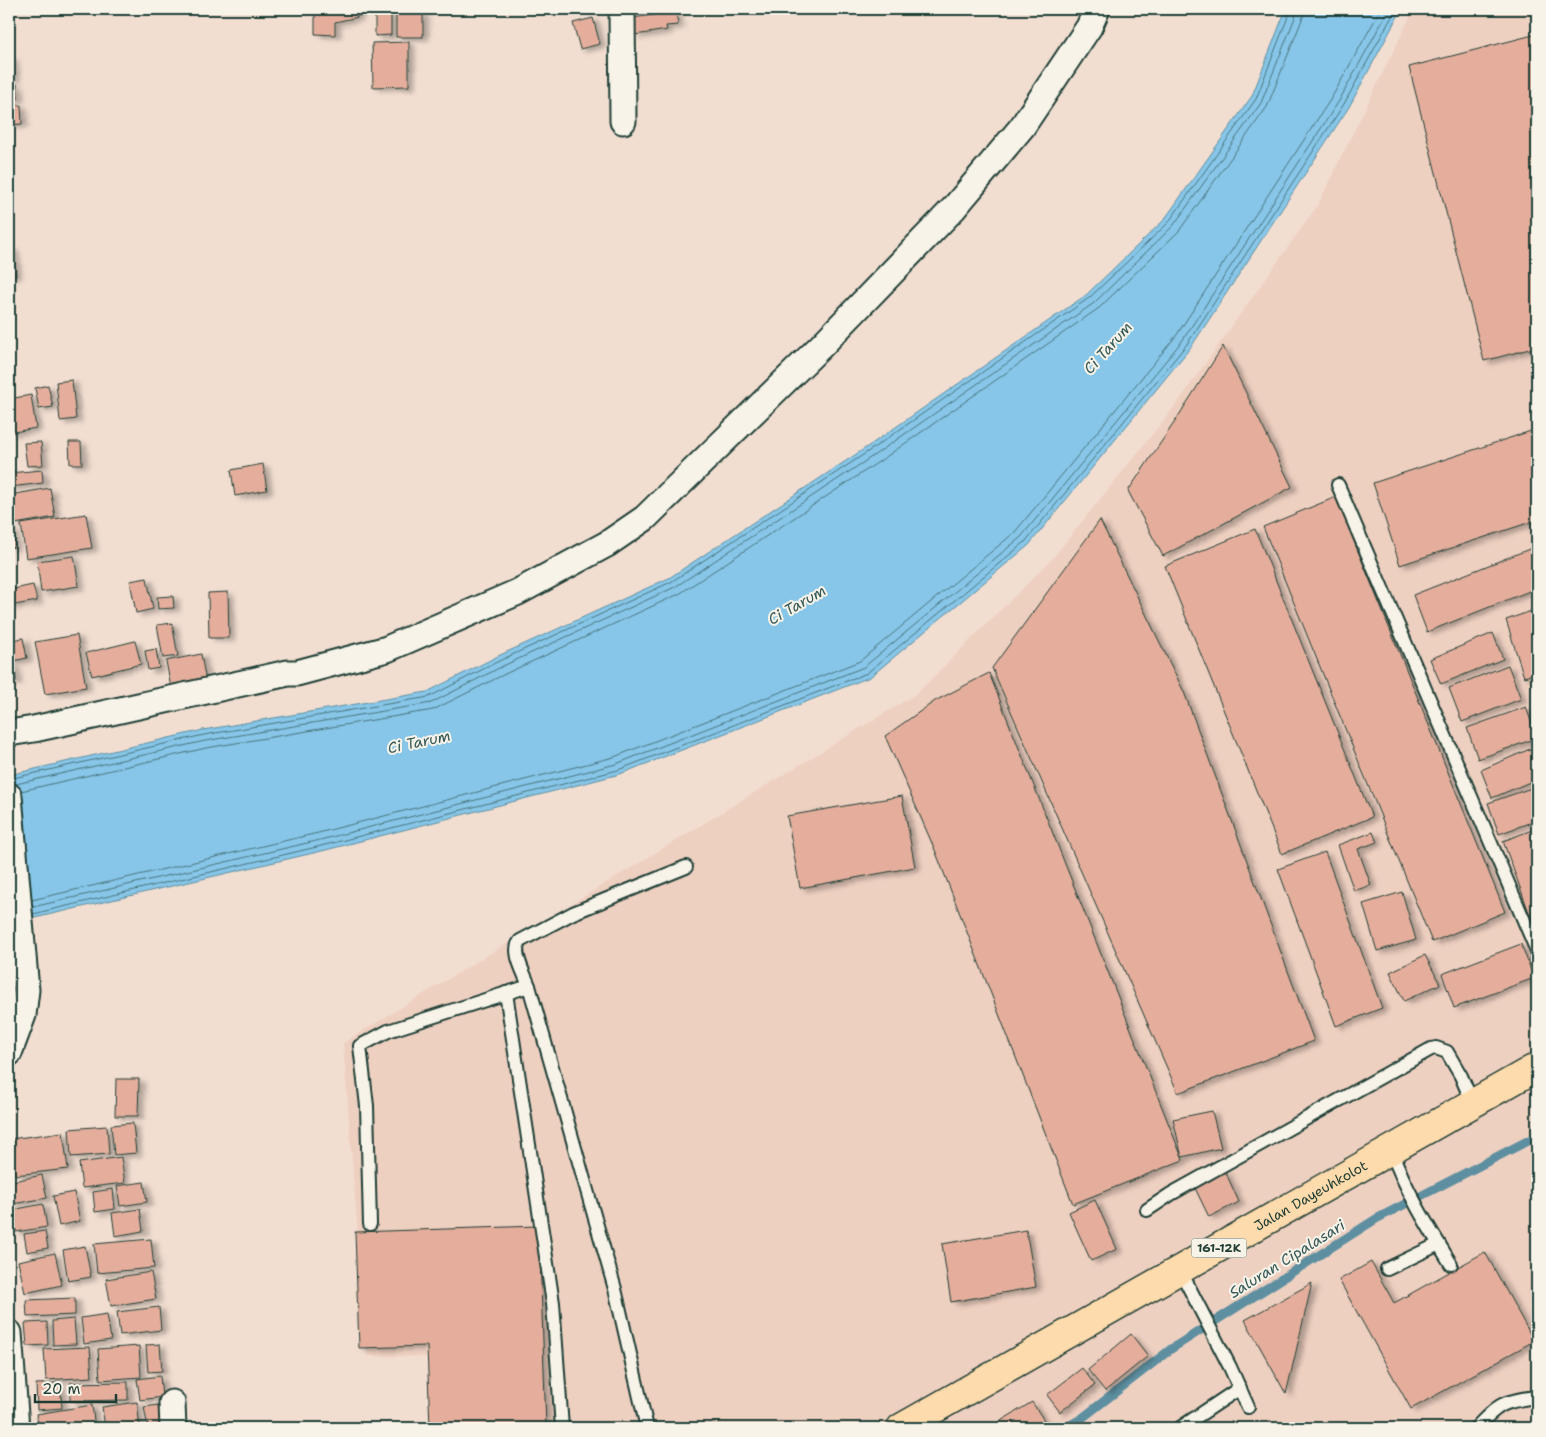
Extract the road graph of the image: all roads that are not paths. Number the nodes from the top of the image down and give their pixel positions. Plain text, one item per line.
1 (622, 9) edge
2 (1097, 9) edge
3 (623, 121) dead end
4 (1338, 485) dead end
5 (9, 733) edge
6 (9, 796) edge
7 (686, 867) dead end
8 (1537, 951) edge
9 (530, 986) junction
10 (506, 994) junction
11 (9, 1053) edge
12 (1537, 1067) edge
13 (1473, 1104) junction
14 (1391, 1150) junction
15 (1147, 1210) dead end
16 (370, 1224) dead end
17 (1439, 1244) junction
18 (1451, 1264) dead end
19 (1387, 1269) dead end
20 (1180, 1270) junction
21 (9, 1333) edge
22 (1240, 1388) junction
23 (1537, 1397) edge
24 (172, 1403) dead end
25 (1248, 1407) dead end
26 (16, 1428) edge
27 (173, 1428) edge
28 (562, 1428) edge
29 (647, 1428) edge
30 (901, 1428) edge
31 (1180, 1428) edge
32 (1476, 1428) edge

1 - 3 street
2 - 5 street
4 - 8 lane
6 - 11 street
7 - 9 lane
9 - 10 lane
9 - 29 lane
10 - 16 lane
10 - 28 lane
12 - 13 main road, Jalan Dayeuhkolot / 161-12K
13 - 14 main road, Jalan Dayeuhkolot / 161-12K
13 - 15 lane
14 - 17 lane
14 - 20 main road, Jalan Dayeuhkolot / 161-12K
17 - 18 lane
17 - 19 lane
20 - 22 lane
20 - 30 main road, Jalan Dayeuhkolot / 161-12K
21 - 26 street
22 - 25 lane
22 - 31 lane
23 - 32 lane
24 - 27 street

